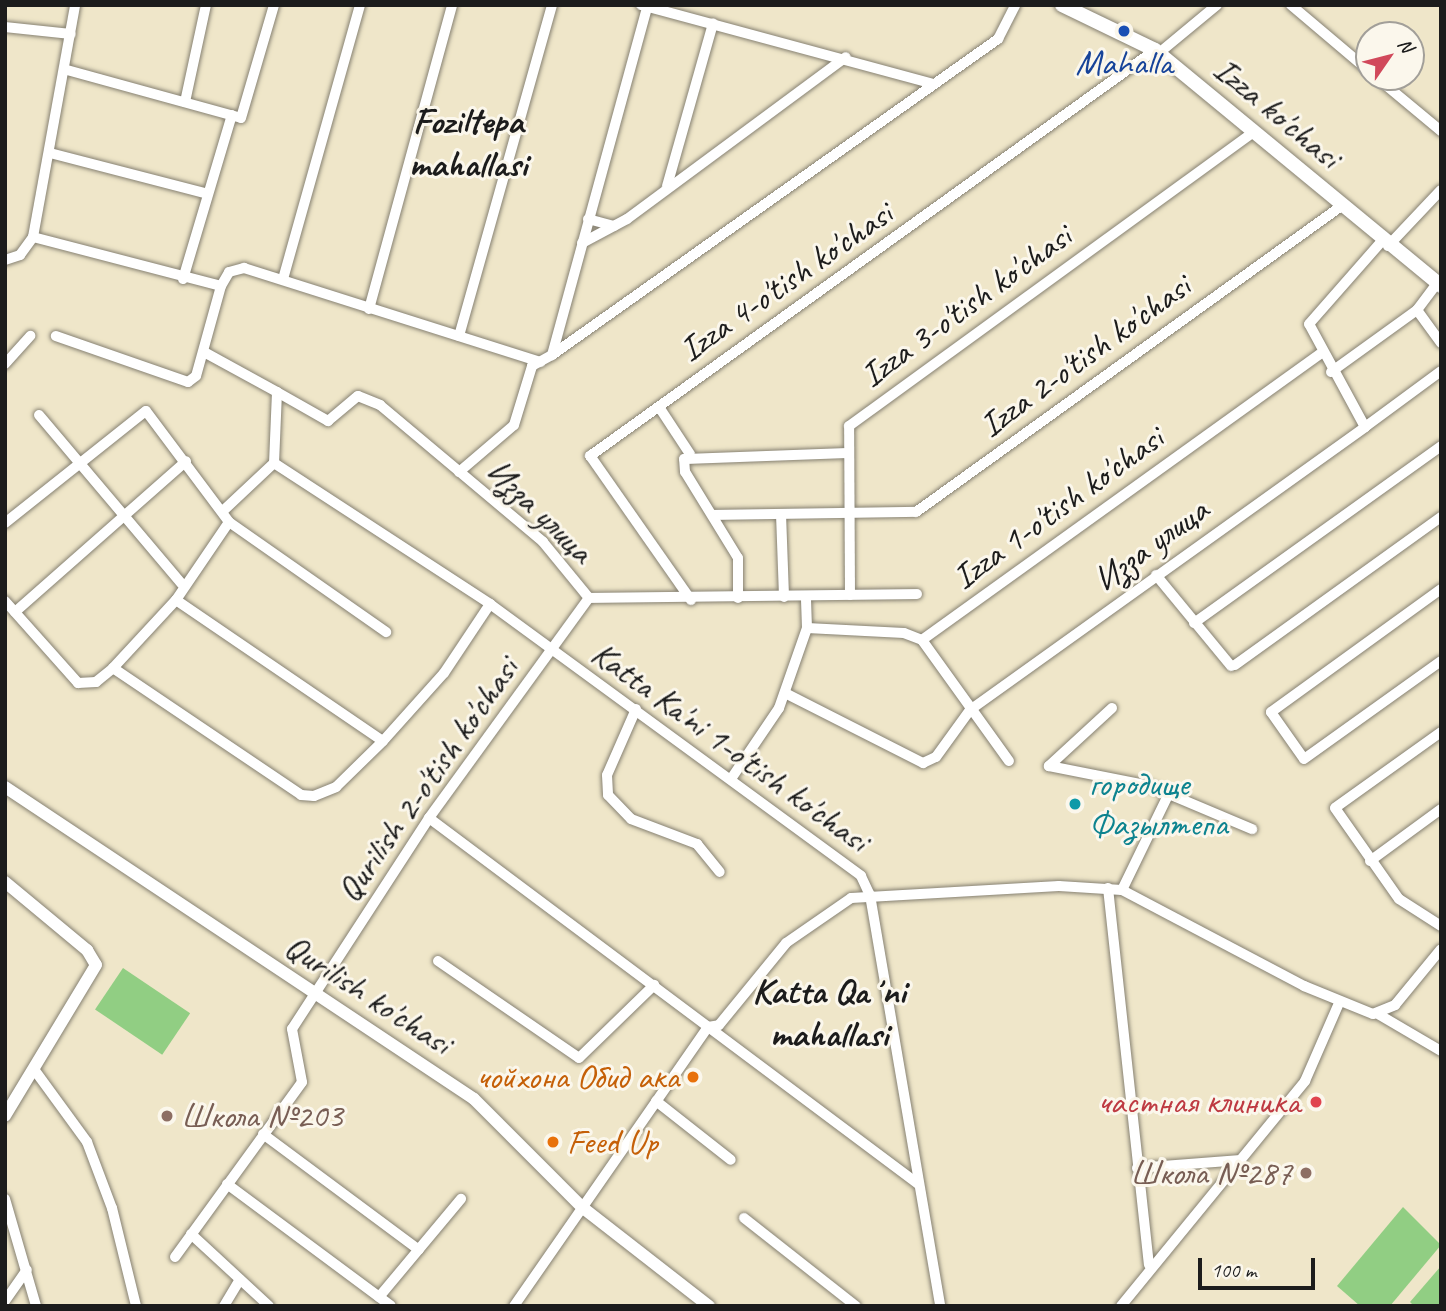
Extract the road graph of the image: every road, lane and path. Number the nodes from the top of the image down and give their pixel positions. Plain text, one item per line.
1 (75, 5) edge
2 (206, 5) edge
3 (274, 5) edge
4 (360, 5) edge
5 (551, 5) edge
6 (1015, 5) edge
7 (1062, 5) edge
8 (1217, 5) edge
9 (1291, 5) edge
10 (447, 6) edge
11 (644, 6) edge
12 (713, 23) junction
13 (5, 27) edge
14 (71, 34) junction
15 (1157, 52) junction
16 (846, 57) junction
17 (1355, 59) edge
18 (67, 70) junction
19 (933, 84) junction
20 (1393, 91) edge
21 (185, 102) junction
22 (232, 115) junction
23 (1441, 131) edge
24 (1253, 133) junction
25 (50, 153) junction
26 (667, 187) junction
27 (1441, 190) edge
28 (208, 194) junction
29 (1340, 206) junction
30 (588, 219) junction
31 (614, 226) junction
32 (33, 237) junction
33 (582, 243) junction
34 (1385, 244) junction
35 (5, 260) edge
36 (183, 279) junction
37 (284, 279) junction
38 (1439, 285) edge
39 (221, 286) junction
40 (369, 309) junction
41 (1417, 310) junction
42 (30, 335) dead end
43 (56, 336) dead end
44 (459, 336) junction
45 (1441, 343) edge
46 (204, 352) junction
47 (1321, 354) junction
48 (552, 355) junction
49 (540, 362) junction
50 (5, 364) edge
51 (1441, 371) edge
52 (1331, 372) junction
53 (277, 392) junction
54 (659, 407) junction
55 (39, 415) dead end
56 (1365, 427) junction
57 (1441, 446) edge
58 (849, 453) junction
59 (690, 454) junction
60 (186, 461) junction
61 (274, 463) junction
62 (80, 464) junction
63 (459, 472) junction
64 (225, 509) junction
65 (714, 514) junction
66 (781, 514) junction
67 (849, 515) junction
68 (1441, 517) edge
69 (125, 520) junction
70 (229, 522) junction
71 (5, 523) edge
72 (1156, 575) junction
73 (182, 584) junction
74 (1441, 589) edge
75 (917, 594) dead end
76 (850, 595) junction
77 (806, 596) junction
78 (784, 597) junction
79 (589, 598) junction
80 (738, 598) junction
81 (176, 600) junction
82 (691, 600) junction
83 (5, 601) edge
84 (490, 604) junction
85 (15, 611) junction
86 (1194, 624) junction
87 (807, 628) junction
88 (386, 632) dead end
89 (922, 640) junction
90 (552, 654) junction
91 (1441, 661) edge
92 (113, 668) junction
93 (785, 693) junction
94 (1112, 708) dead end
95 (636, 709) junction
96 (971, 710) junction
97 (1441, 732) edge
98 (383, 741) junction
99 (1009, 761) dead end
100 (733, 776) junction
101 (5, 787) edge
102 (1169, 793) junction
103 (1441, 809) edge
104 (429, 818) junction
105 (1252, 829) dead end
106 (1370, 862) junction
107 (720, 872) dead end
108 (5, 882) edge
109 (1108, 888) junction
110 (1122, 890) junction
111 (870, 895) junction
112 (1441, 926) edge
113 (1441, 949) edge
114 (438, 961) dead end
115 (654, 985) junction
116 (314, 995) junction
117 (1339, 1003) junction
118 (1378, 1014) junction
119 (708, 1027) junction
120 (1441, 1051) edge
121 (36, 1072) junction
122 (656, 1101) junction
123 (5, 1116) edge
124 (263, 1134) junction
125 (731, 1160) dead end
126 (1241, 1160) junction
127 (1137, 1168) junction
128 (227, 1184) junction
129 (918, 1184) junction
130 (5, 1199) edge
131 (461, 1199) dead end
132 (583, 1208) junction
133 (744, 1218) dead end
134 (191, 1234) junction
135 (419, 1250) junction
136 (176, 1257) dead end
137 (1149, 1265) junction
138 (27, 1270) junction
139 (240, 1279) junction
140 (379, 1297) junction
141 (5, 1301) edge
142 (36, 1306) edge
143 (136, 1306) edge
144 (224, 1306) edge
145 (269, 1306) edge
146 (391, 1306) edge
147 (514, 1306) edge
148 (709, 1306) edge
149 (856, 1306) edge
150 (940, 1306) edge
151 (1121, 1306) edge

1 - 14 street
2 - 21 street
3 - 22 street
4 - 37 street
5 - 44 street
6 - 19 street
7 - 15 main road, Izza ko'chasi
8 - 15 street, Izza 4-o'tish ko'chasi
9 - 17 street
10 - 40 street
11 - 12 street
11 - 30 street
12 - 16 street
12 - 26 street
13 - 14 street
14 - 18 street
15 - 24 main road, Izza ko'chasi
15 - 54 street, Izza 4-o'tish ko'chasi
16 - 19 street
16 - 26 street
18 - 21 street
18 - 25 street
19 - 48 street
20 - 23 street
21 - 22 street
22 - 28 street
24 - 29 main road, Izza ko'chasi
24 - 58 street, Izza 3-o'tish ko'chasi
25 - 28 street
25 - 32 street
26 - 31 street
27 - 34 street
28 - 36 street
29 - 34 main road, Izza ko'chasi
29 - 67 street, Izza 2-o'tish ko'chasi
30 - 31 street
30 - 33 street
31 - 33 street
32 - 35 street
32 - 36 street
33 - 48 street
34 - 38 main road, Izza ko'chasi
34 - 47 street
36 - 39 street
37 - 39 street
37 - 40 street
38 - 41 street
39 - 46 street
40 - 44 street
41 - 45 street
41 - 52 street
42 - 50 street
43 - 46 street
44 - 49 street
46 - 53 street
47 - 52 street
47 - 89 street, Izza 1-o'tish ko'chasi
48 - 49 street
49 - 63 street
51 - 56 street, Изза улица
52 - 56 street
53 - 61 street
53 - 63 street, Изза улица
54 - 59 street
54 - 82 street, Izza 4-o'tish ko'chasi
55 - 62 street
56 - 72 street, Изза улица
57 - 86 street
58 - 59 street
58 - 67 street, Izza 3-o'tish ko'chasi
59 - 65 street
60 - 62 street
60 - 64 street
60 - 69 street
61 - 64 street
61 - 84 street, Katta Ka'ni 1-o'tish ko'chasi
62 - 69 street
62 - 71 street
63 - 79 street, Изза улица
64 - 70 street
65 - 66 street, Izza 2-o'tish ko'chasi
65 - 80 street
66 - 67 street, Izza 2-o'tish ko'chasi
66 - 78 street
67 - 76 street, Izza 3-o'tish ko'chasi
68 - 86 street
69 - 73 street
69 - 85 street
70 - 73 street
70 - 88 street
72 - 86 street
72 - 96 street, Изза улица
73 - 81 street
74 - 91 street
75 - 76 street, Изза улица
76 - 77 street, Изза улица
77 - 78 street, Изза улица
77 - 87 street
78 - 80 street, Изза улица
79 - 82 street, Изза улица
79 - 90 street, Qurilish 2-o'tish ko'chasi
80 - 82 street, Изза улица
81 - 92 street
81 - 98 street
83 - 85 street
84 - 90 street, Katta Ka'ni 1-o'tish ko'chasi
84 - 98 street
85 - 92 street
87 - 89 street
87 - 93 street
89 - 96 street
90 - 95 street, Katta Ka'ni 1-o'tish ko'chasi
90 - 104 street, Qurilish 2-o'tish ko'chasi
92 - 98 street
93 - 96 street, Изза улица
93 - 100 street
94 - 102 street
95 - 100 street, Katta Ka'ni 1-o'tish ko'chasi
95 - 107 street
96 - 99 street
97 - 106 street
100 - 111 street, Katta Ka'ni 1-o'tish ko'chasi
101 - 116 street, Qurilish ko'chasi
102 - 105 street
102 - 110 street
103 - 106 street
104 - 115 street
104 - 116 street, Qurilish 2-o'tish ko'chasi
106 - 112 street
108 - 121 street
109 - 110 street
109 - 111 street
109 - 127 street
110 - 117 street
111 - 119 street
111 - 129 street, Katta Ka'ni 1-o'tish ko'chasi
113 - 118 street
114 - 115 street
115 - 119 street
116 - 124 street, Qurilish 2-o'tish ko'chasi
116 - 132 street, Qurilish ko'chasi
117 - 118 street
117 - 126 street
118 - 120 street
119 - 122 street
119 - 129 street
121 - 123 street
121 - 143 street
122 - 125 street
122 - 132 street
124 - 128 street, Qurilish 2-o'tish ko'chasi
124 - 135 street
126 - 127 street
126 - 137 street
127 - 137 street
128 - 134 street, Qurilish 2-o'tish ko'chasi
128 - 140 street
129 - 150 street, Katta Ka'ni 1-o'tish ko'chasi
130 - 138 street
131 - 135 street
132 - 147 street
132 - 148 street, Qurilish ko'chasi
133 - 149 street
134 - 136 street, Qurilish 2-o'tish ko'chasi
134 - 139 street
135 - 140 street
137 - 151 street
138 - 141 street
138 - 142 street
139 - 144 street
139 - 145 street
140 - 146 street

